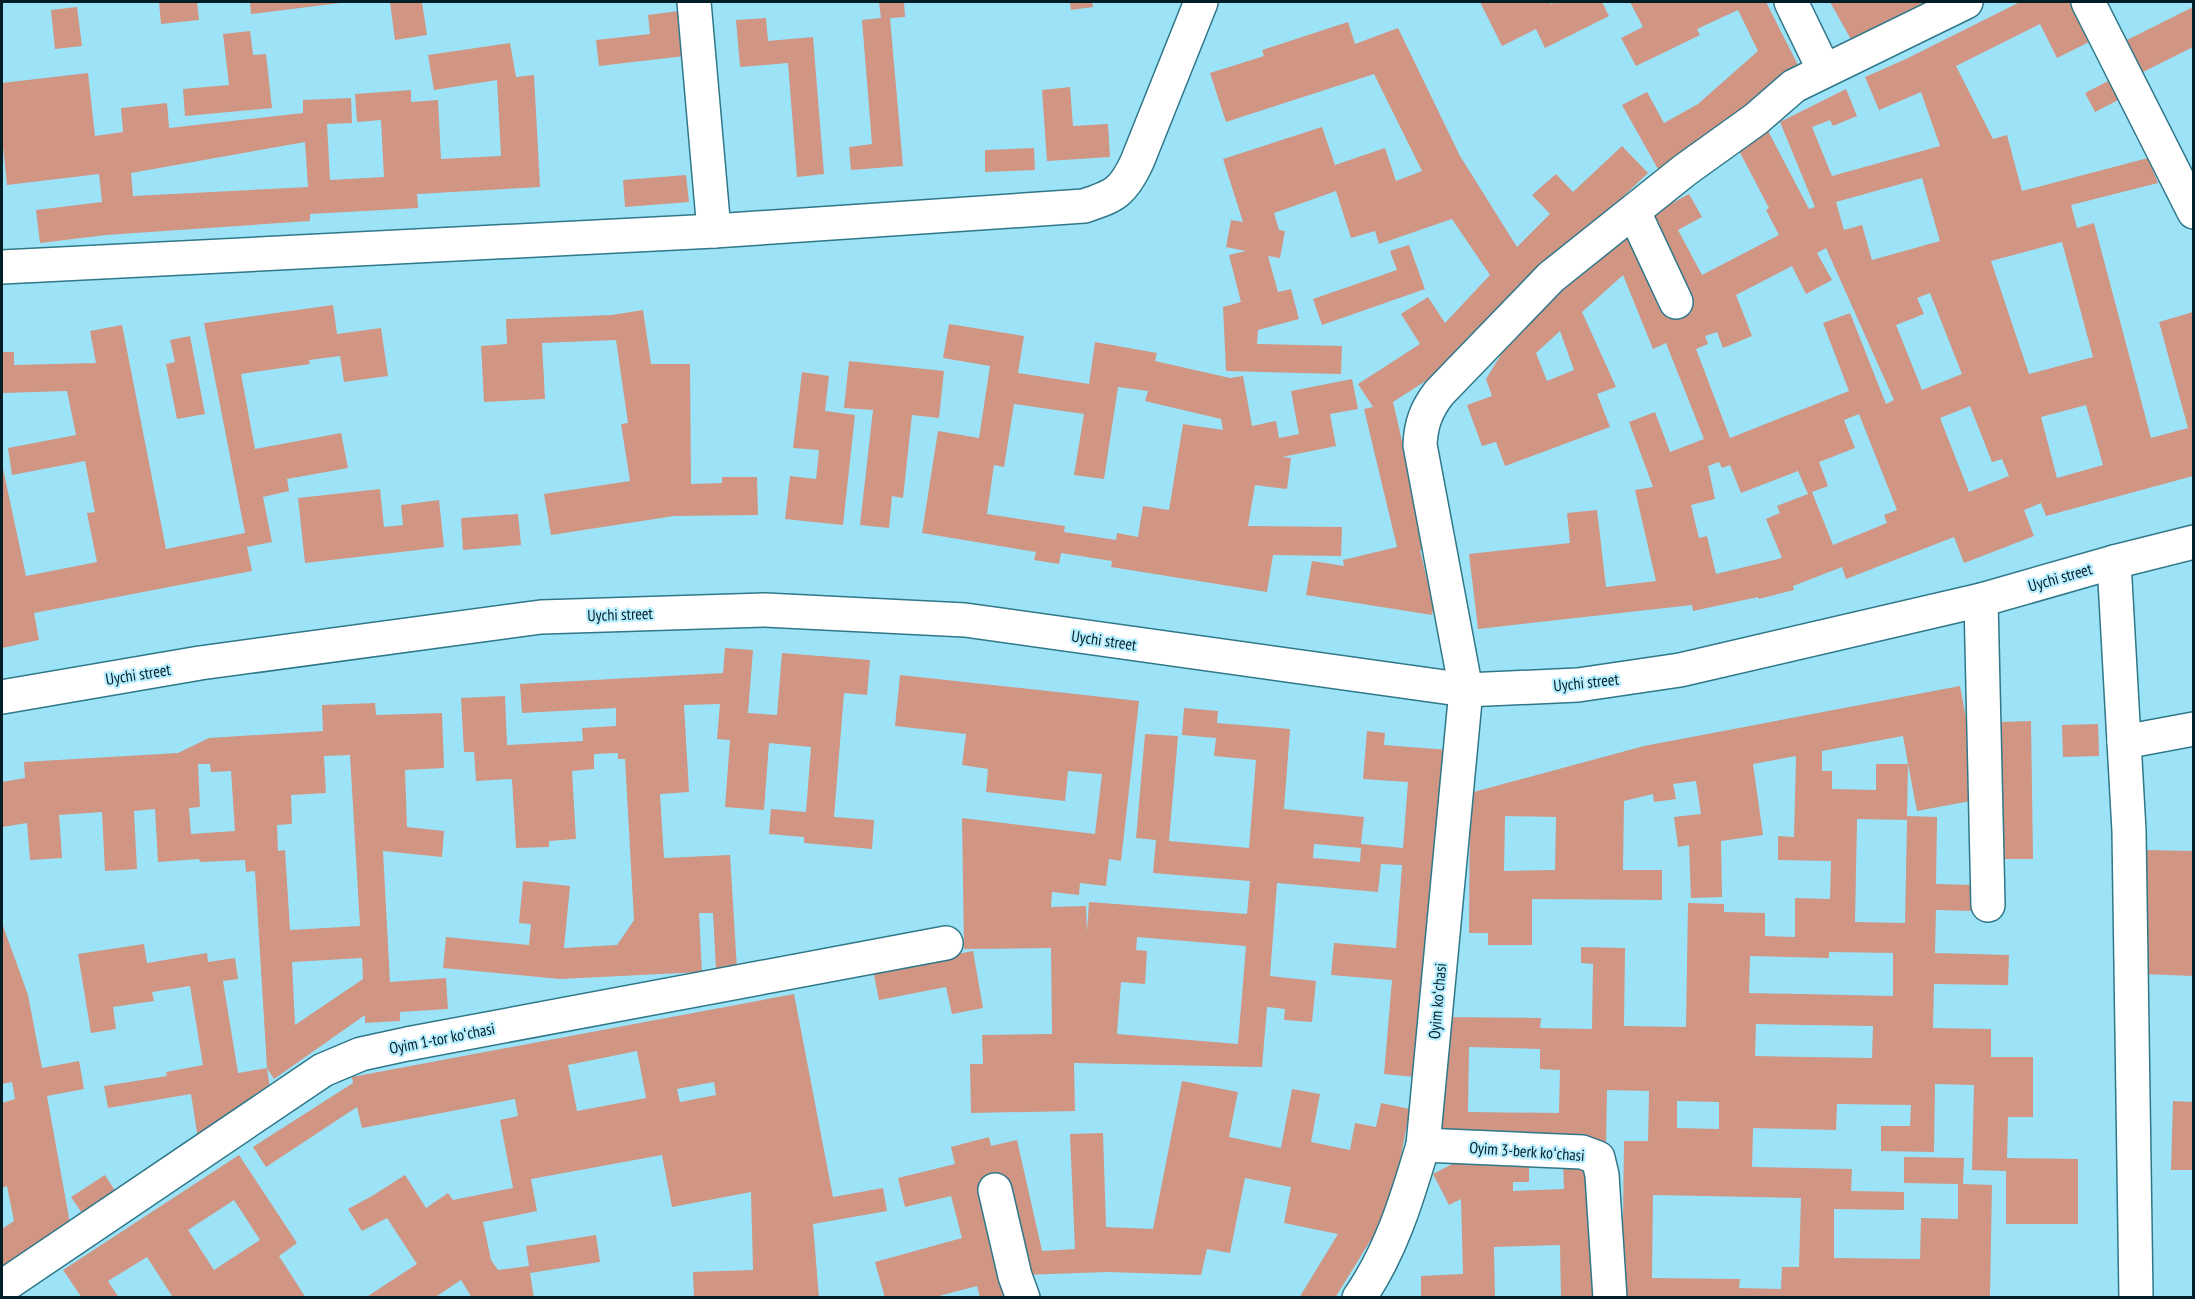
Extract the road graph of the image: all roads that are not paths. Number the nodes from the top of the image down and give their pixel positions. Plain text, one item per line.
1 (694, 2) edge
2 (1201, 2) edge
3 (1791, 2) edge
4 (1966, 2) edge
5 (2088, 2) edge
6 (1824, 70) junction
7 (1634, 212) junction
8 (2193, 212) edge
9 (714, 231) junction
10 (2, 267) edge
11 (1676, 302) dead end
12 (2193, 542) edge
13 (2114, 562) junction
14 (1981, 600) junction
15 (1466, 690) junction
16 (2, 697) edge
17 (2193, 729) edge
18 (2124, 742) junction
19 (1988, 905) dead end
20 (946, 943) dead end
21 (1423, 1145) junction
22 (995, 1190) dead end
23 (2, 1287) edge
24 (1023, 1298) edge
25 (1359, 1298) edge
26 (1610, 1298) edge
27 (2136, 1298) edge

1 - 9 street
2 - 9 street
3 - 6 street
4 - 6 street, Oyim koʻchasi
5 - 8 street
6 - 7 street, Oyim koʻchasi
7 - 11 street
7 - 15 street, Oyim koʻchasi
9 - 10 street
12 - 13 street, Uychi street
13 - 14 street, Uychi street
13 - 18 street
14 - 15 street, Uychi street
14 - 19 street
15 - 16 street, Uychi street
15 - 21 street, Oyim koʻchasi
17 - 18 street
18 - 27 street
20 - 23 street, Oyim 1-tor koʻchasi
21 - 25 street, Oyim koʻchasi
21 - 26 street, Oyim 3-berk koʻchasi
22 - 24 street

